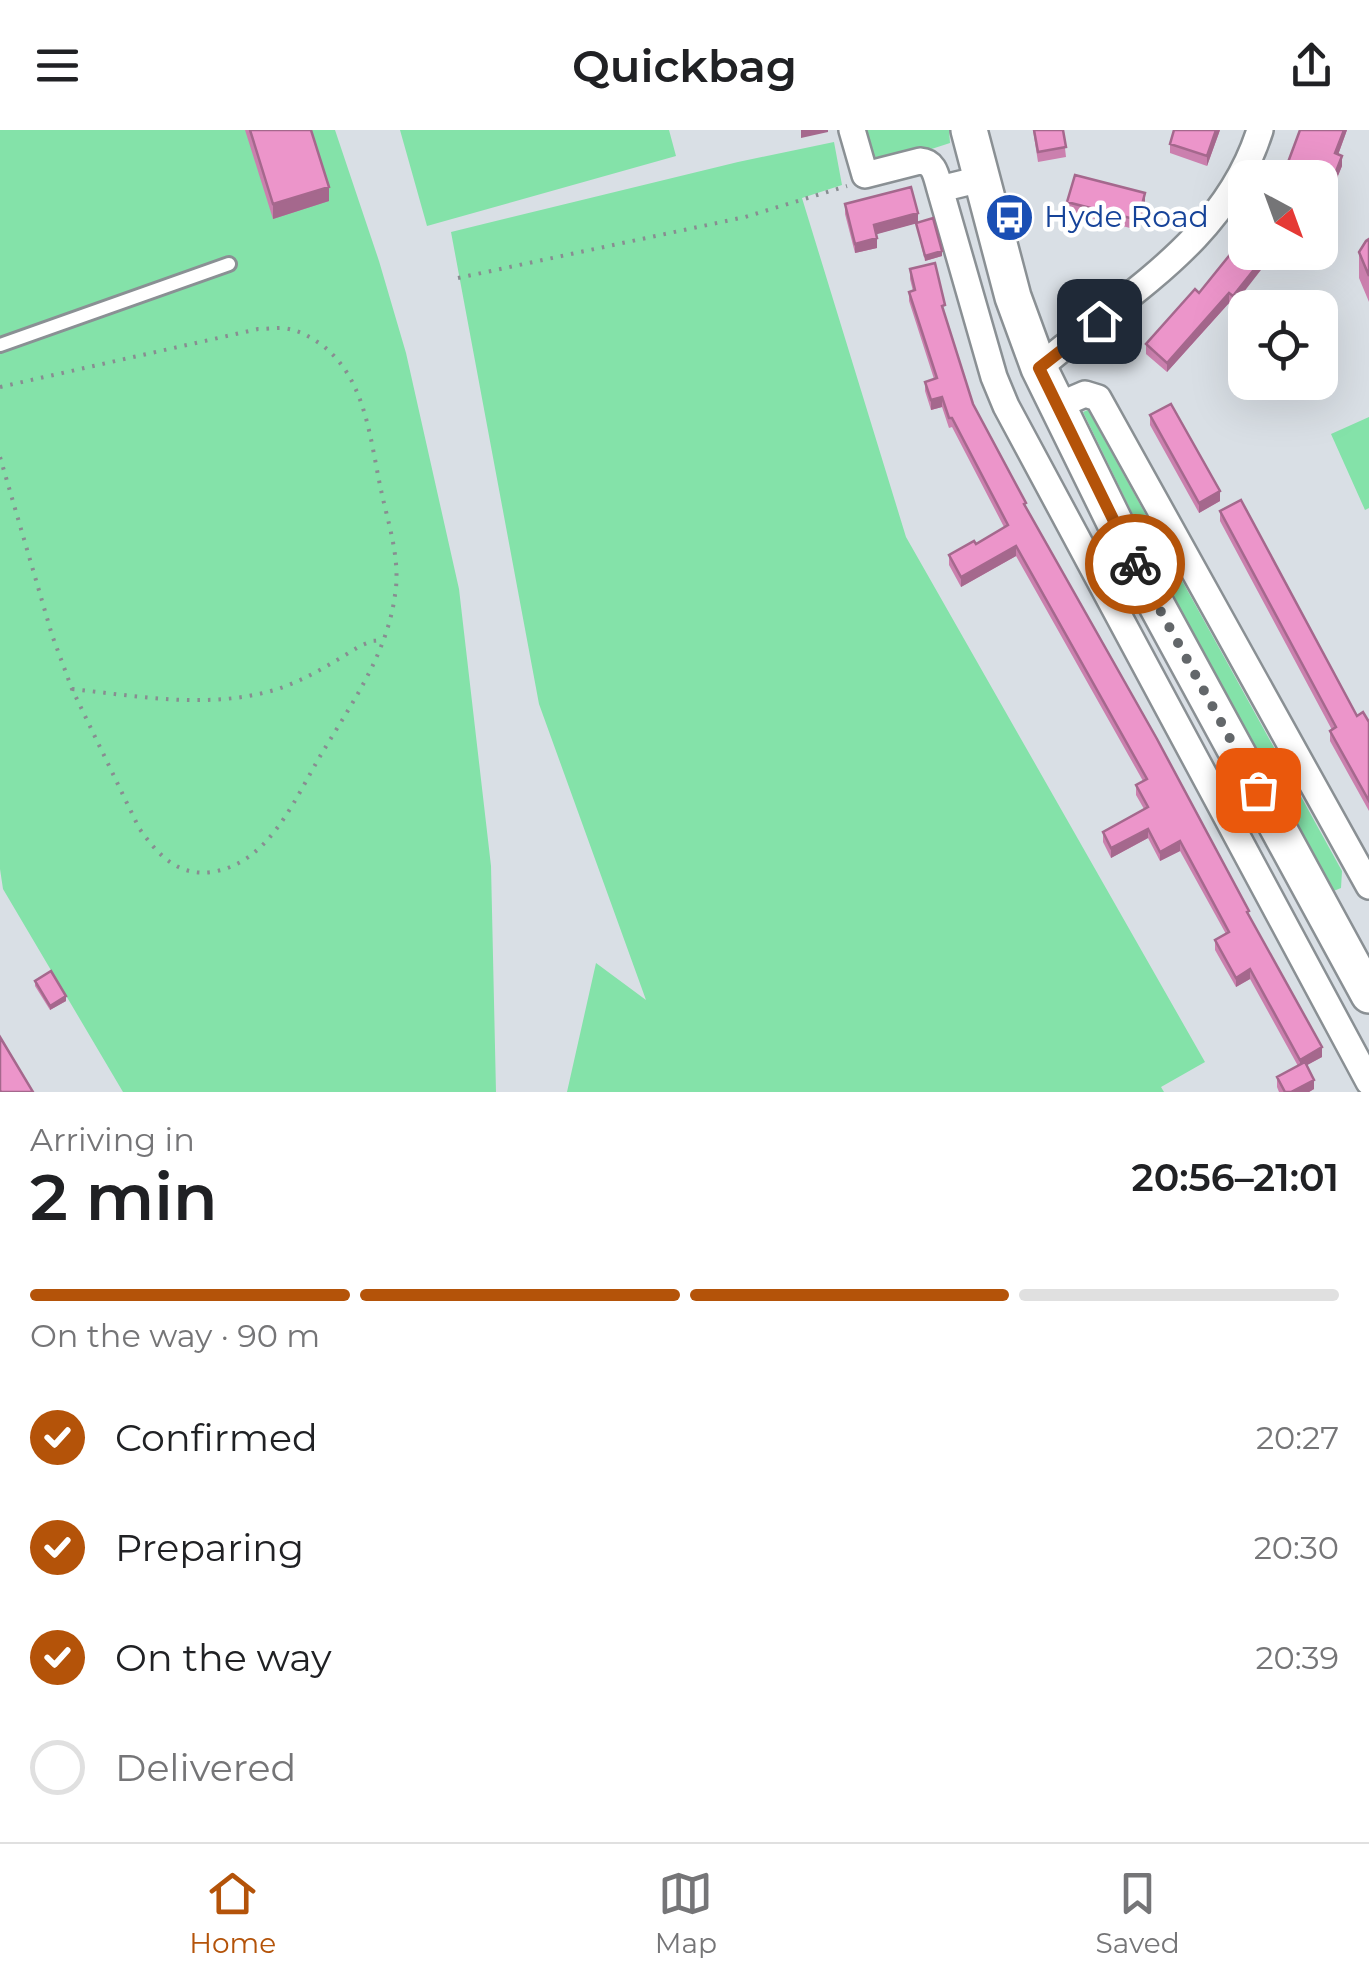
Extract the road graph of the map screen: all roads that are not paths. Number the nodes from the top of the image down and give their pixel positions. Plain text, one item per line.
1 (852, 130) edge
2 (969, 130) edge
3 (1260, 130) edge
4 (981, 179) junction
5 (940, 189) junction
6 (229, 264) dead end
7 (0, 345) edge
8 (1039, 368) junction
9 (1071, 400) dead end
10 (1369, 886) edge
11 (1363, 971) edge
12 (1316, 985) junction
13 (1369, 1082) edge

1 - 5 street
2 - 4 street
3 - 8 street
4 - 5 street
4 - 8 street
5 - 12 street
6 - 7 lane
8 - 11 street
9 - 10 street
11 - 12 street
12 - 13 street

